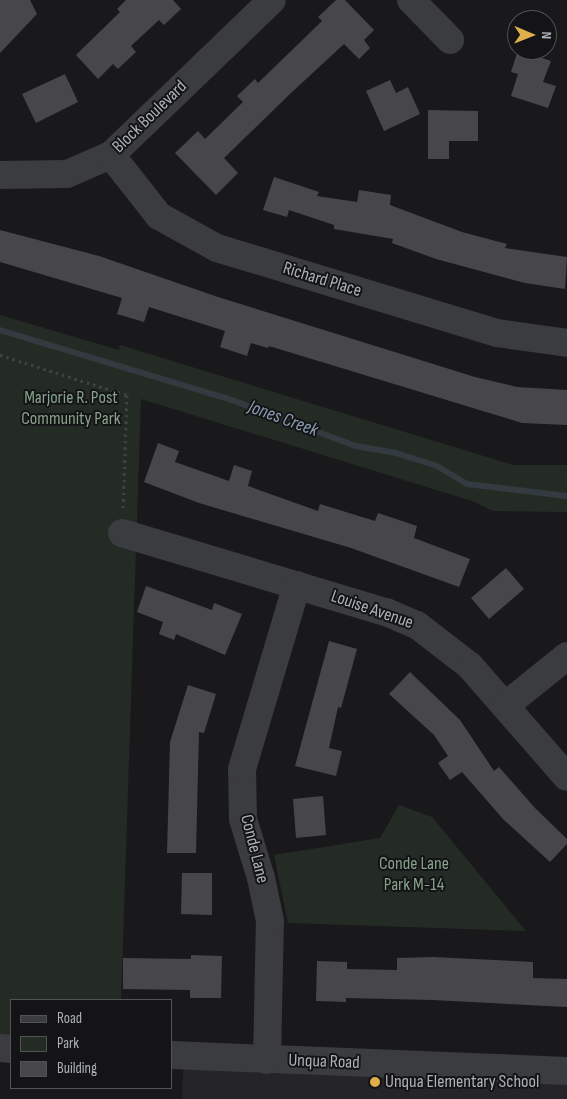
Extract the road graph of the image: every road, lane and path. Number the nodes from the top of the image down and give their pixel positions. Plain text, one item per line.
1 (272, 0) edge
2 (411, 0) edge
3 (450, 40) dead end
4 (111, 155) junction
5 (0, 175) edge
6 (567, 342) edge
7 (0, 355) edge
8 (122, 533) joint
9 (297, 586) junction
10 (567, 656) edge
11 (506, 705) junction
12 (567, 777) edge
13 (172, 1055) edge
14 (267, 1060) junction
15 (567, 1071) edge

1 - 4 street, Block Boulevard
2 - 3 street
4 - 5 street, Block Boulevard
4 - 6 street, Richard Place
7 - 8 path
8 - 9 street, Louise Avenue
9 - 11 street, Louise Avenue
9 - 14 street, Conde Lane
10 - 11 street
11 - 12 street, Louise Avenue
13 - 14 street, Unqua Road
14 - 15 street, Unqua Road

